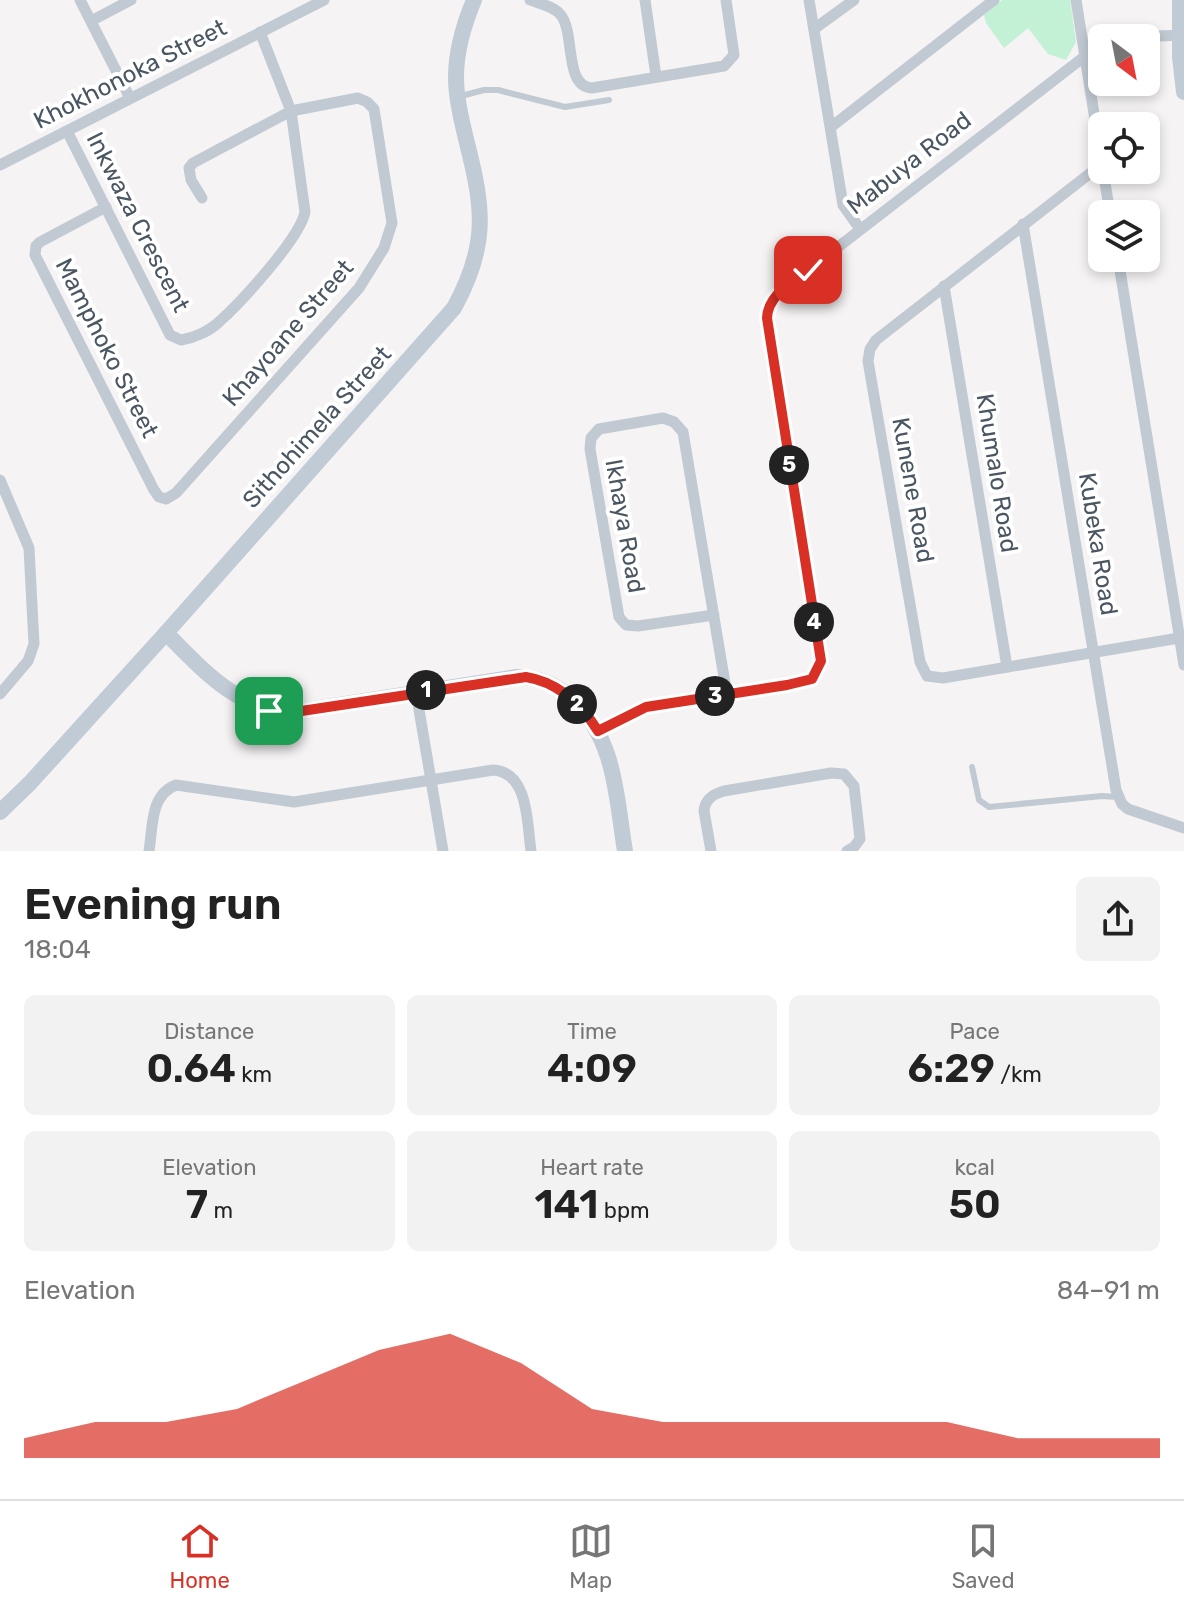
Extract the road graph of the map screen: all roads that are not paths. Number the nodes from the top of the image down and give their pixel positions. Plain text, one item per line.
1 (80, 0) edge
2 (131, 0) edge
3 (324, 0) edge
4 (474, 0) edge
5 (530, 0) edge
6 (645, 0) edge
7 (726, 0) edge
8 (809, 0) edge
9 (854, 0) edge
10 (994, 0) edge
11 (1076, 0) edge
12 (1180, 0) edge
13 (91, 21) junction
14 (814, 29) junction
15 (260, 32) junction
16 (1182, 35) edge
17 (1160, 36) edge
18 (1088, 52) edge
19 (1085, 54) junction
20 (656, 76) junction
21 (1184, 92) edge
22 (457, 97) junction
23 (130, 98) junction
24 (609, 100) dead end
25 (291, 111) junction
26 (1094, 112) edge
27 (831, 127) junction
28 (67, 131) junction
29 (0, 165) edge
30 (1088, 175) edge
31 (202, 198) dead end
32 (106, 207) junction
33 (1023, 224) junction
34 (860, 229) junction
35 (1120, 272) edge
36 (944, 286) junction
37 (0, 480) edge
38 (159, 497) joint
39 (714, 615) junction
40 (166, 633) junction
41 (1179, 638) junction
42 (1094, 654) junction
43 (1184, 665) edge
44 (1007, 667) junction
45 (416, 692) junction
46 (0, 694) edge
47 (727, 695) junction
48 (598, 731) junction
49 (972, 767) dead end
50 (431, 778) junction
51 (1118, 797) junction
52 (0, 812) edge
53 (1184, 828) edge
54 (149, 851) edge
55 (443, 851) edge
56 (531, 851) edge
57 (625, 851) edge
58 (711, 851) edge
59 (847, 851) edge

1 - 13 street
2 - 13 street
3 - 15 street, Khokhonoka Street
4 - 22 street, Sithohimela Street
5 - 20 street
6 - 20 street
7 - 20 street
8 - 14 street
9 - 14 street
10 - 27 street
11 - 19 street
12 - 16 street
13 - 23 street
14 - 27 street
15 - 23 street, Khokhonoka Street
15 - 25 street, Inkwaza Crescent
16 - 17 street
16 - 21 street
18 - 19 street, Mabuya Road
19 - 26 street
19 - 34 street, Mabuya Road
22 - 24 lane
22 - 40 street, Sithohimela Street
23 - 28 street, Khokhonoka Street
25 - 31 street, Khayoane Street
25 - 32 street, Inkwaza Crescent
25 - 38 street, Khayoane Street
27 - 34 street
28 - 29 street, Khokhonoka Street
28 - 32 street, Inkwaza Crescent
30 - 33 street, Kunene Road
32 - 38 street, Mamphoko Street
33 - 36 street, Kunene Road
33 - 42 street, Kubeka Road
34 - 47 street, Mabuya Road
35 - 41 street
36 - 44 street, Khumalo Road
36 - 44 street, Kunene Road
37 - 46 street
39 - 39 street, Ikhaya Road
39 - 47 street, Ikhaya Road
40 - 45 street
40 - 52 street, Sithohimela Street
41 - 42 street, Kunene Road
41 - 43 street
42 - 44 street, Kunene Road
42 - 51 street, Kubeka Road
45 - 48 street
45 - 50 street
47 - 48 street, Mabuya Road
48 - 57 street
49 - 51 lane
50 - 54 street
50 - 55 street
50 - 56 street
51 - 53 street
58 - 59 street

